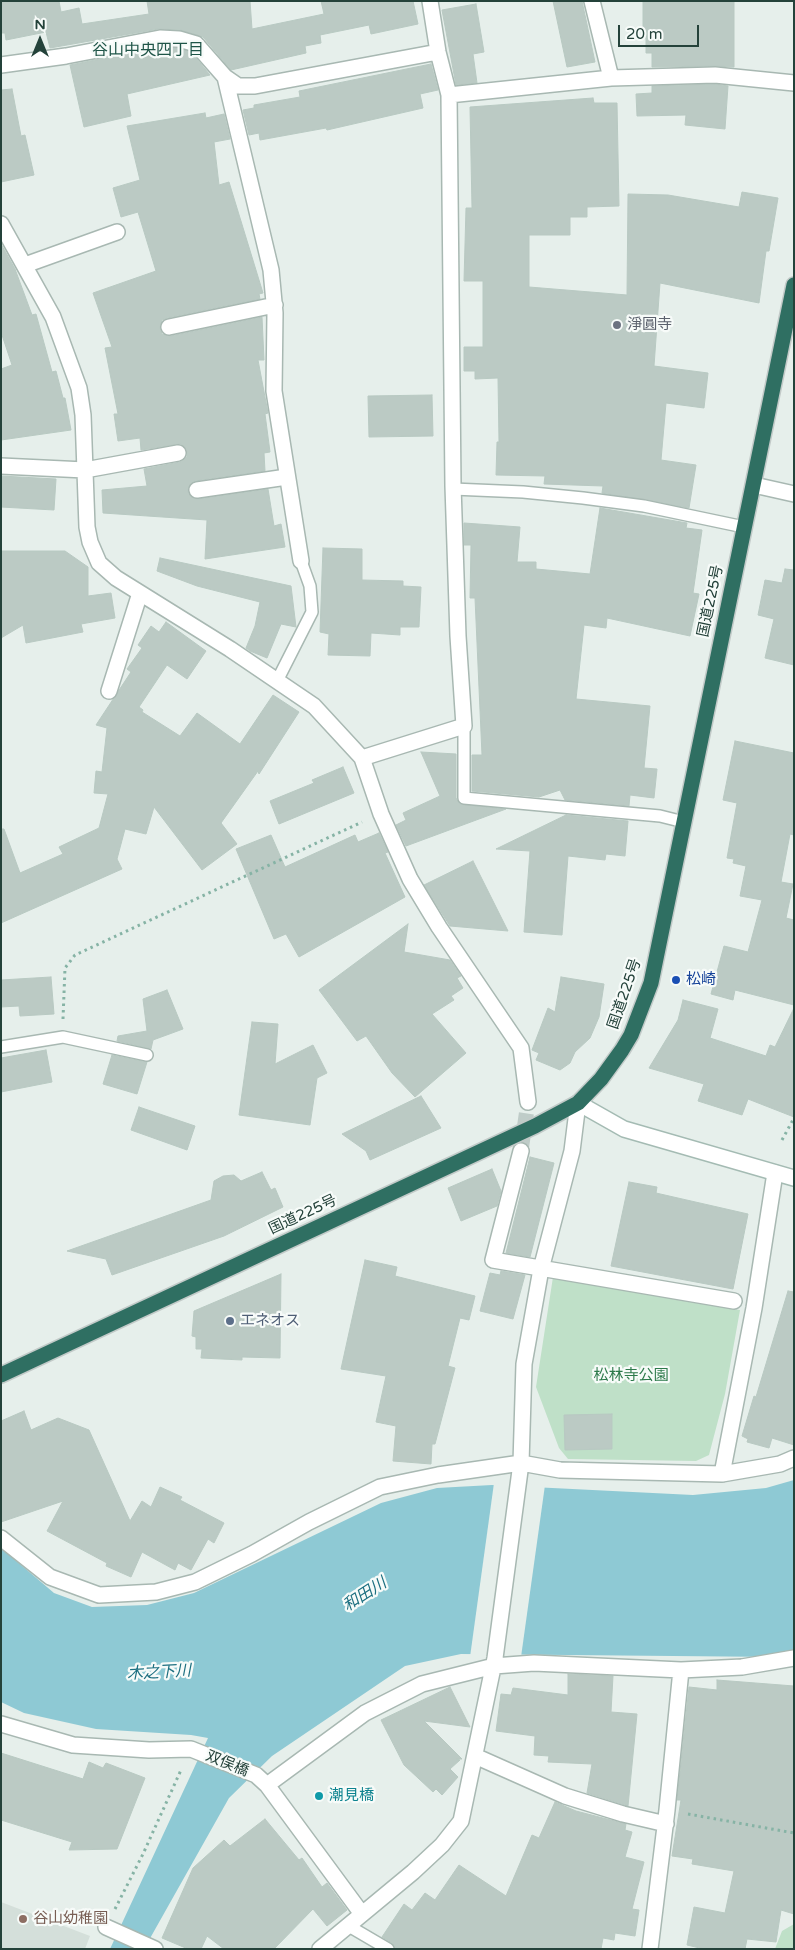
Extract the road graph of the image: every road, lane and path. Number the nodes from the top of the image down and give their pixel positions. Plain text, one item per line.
1 (430, 1) edge
2 (592, 1) edge
3 (438, 52) junction
4 (1, 65) edge
5 (225, 77) junction
6 (611, 78) junction
7 (794, 83) edge
8 (449, 95) junction
9 (1, 224) edge
10 (117, 232) dead end
11 (25, 265) junction
12 (794, 285) edge
13 (275, 304) junction
14 (169, 327) dead end
15 (178, 454) dead end
16 (1, 466) edge
17 (85, 470) junction
18 (287, 477) junction
19 (754, 485) junction
20 (453, 489) junction
21 (197, 490) dead end
22 (794, 494) edge
23 (744, 527) junction
24 (301, 561) joint
25 (140, 593) junction
26 (277, 681) junction
27 (109, 691) dead end
28 (464, 726) junction
29 (362, 758) junction
30 (381, 814) junction
31 (684, 822) junction
32 (63, 1037) junction
33 (1, 1047) edge
34 (147, 1055) dead end
35 (528, 1102) tunnel mouth
36 (578, 1102) junction
37 (794, 1118) edge
38 (782, 1140) dead end
39 (521, 1151) tunnel mouth
40 (775, 1173) junction
41 (794, 1178) edge
42 (541, 1270) junction
43 (734, 1301) dead end
44 (1, 1375) edge
45 (794, 1458) edge
46 (521, 1470) junction
47 (722, 1474) junction
48 (1, 1538) edge
49 (794, 1658) edge
50 (494, 1662) junction
51 (680, 1670) junction
52 (1, 1724) edge
53 (195, 1751) junction
54 (474, 1756) junction
55 (261, 1780) junction
56 (666, 1817) junction
57 (794, 1832) edge
58 (362, 1914) junction
59 (347, 1925) junction
60 (109, 1928) joint
61 (152, 1947) edge
62 (320, 1949) edge
63 (388, 1949) edge
64 (650, 1949) edge

1 - 3 street
2 - 6 street
3 - 5 street
3 - 8 street
4 - 5 street
5 - 13 street
6 - 7 street
6 - 8 street
8 - 20 street
9 - 11 street
10 - 11 street
11 - 17 street
12 - 19 highway, 国道225号
13 - 14 street
13 - 18 street
15 - 17 street
16 - 17 street
17 - 25 street
18 - 21 street
18 - 24 street
19 - 22 street
19 - 23 highway, 国道225号
20 - 23 lane
20 - 28 street
23 - 31 highway, 国道225号
24 - 26 lane
25 - 26 street
25 - 27 street
26 - 29 street
28 - 29 street
28 - 31 lane
29 - 30 street
30 - 32 path
30 - 35 street
31 - 36 highway, 国道225号
32 - 33 lane
32 - 34 lane
36 - 40 street
36 - 42 street
36 - 44 highway, 国道225号
37 - 38 path
39 - 42 street
40 - 41 street
40 - 47 street
42 - 43 street
42 - 46 street
45 - 47 street
46 - 47 street
46 - 48 street
46 - 50 street
49 - 51 street
50 - 51 street
50 - 54 street
50 - 55 street
51 - 56 street
52 - 53 street
53 - 55 street, 双俣橋
53 - 60 path
54 - 56 street
54 - 58 street
55 - 58 street
56 - 57 path
56 - 64 street
58 - 59 street
59 - 62 street
59 - 63 lane
60 - 61 street

